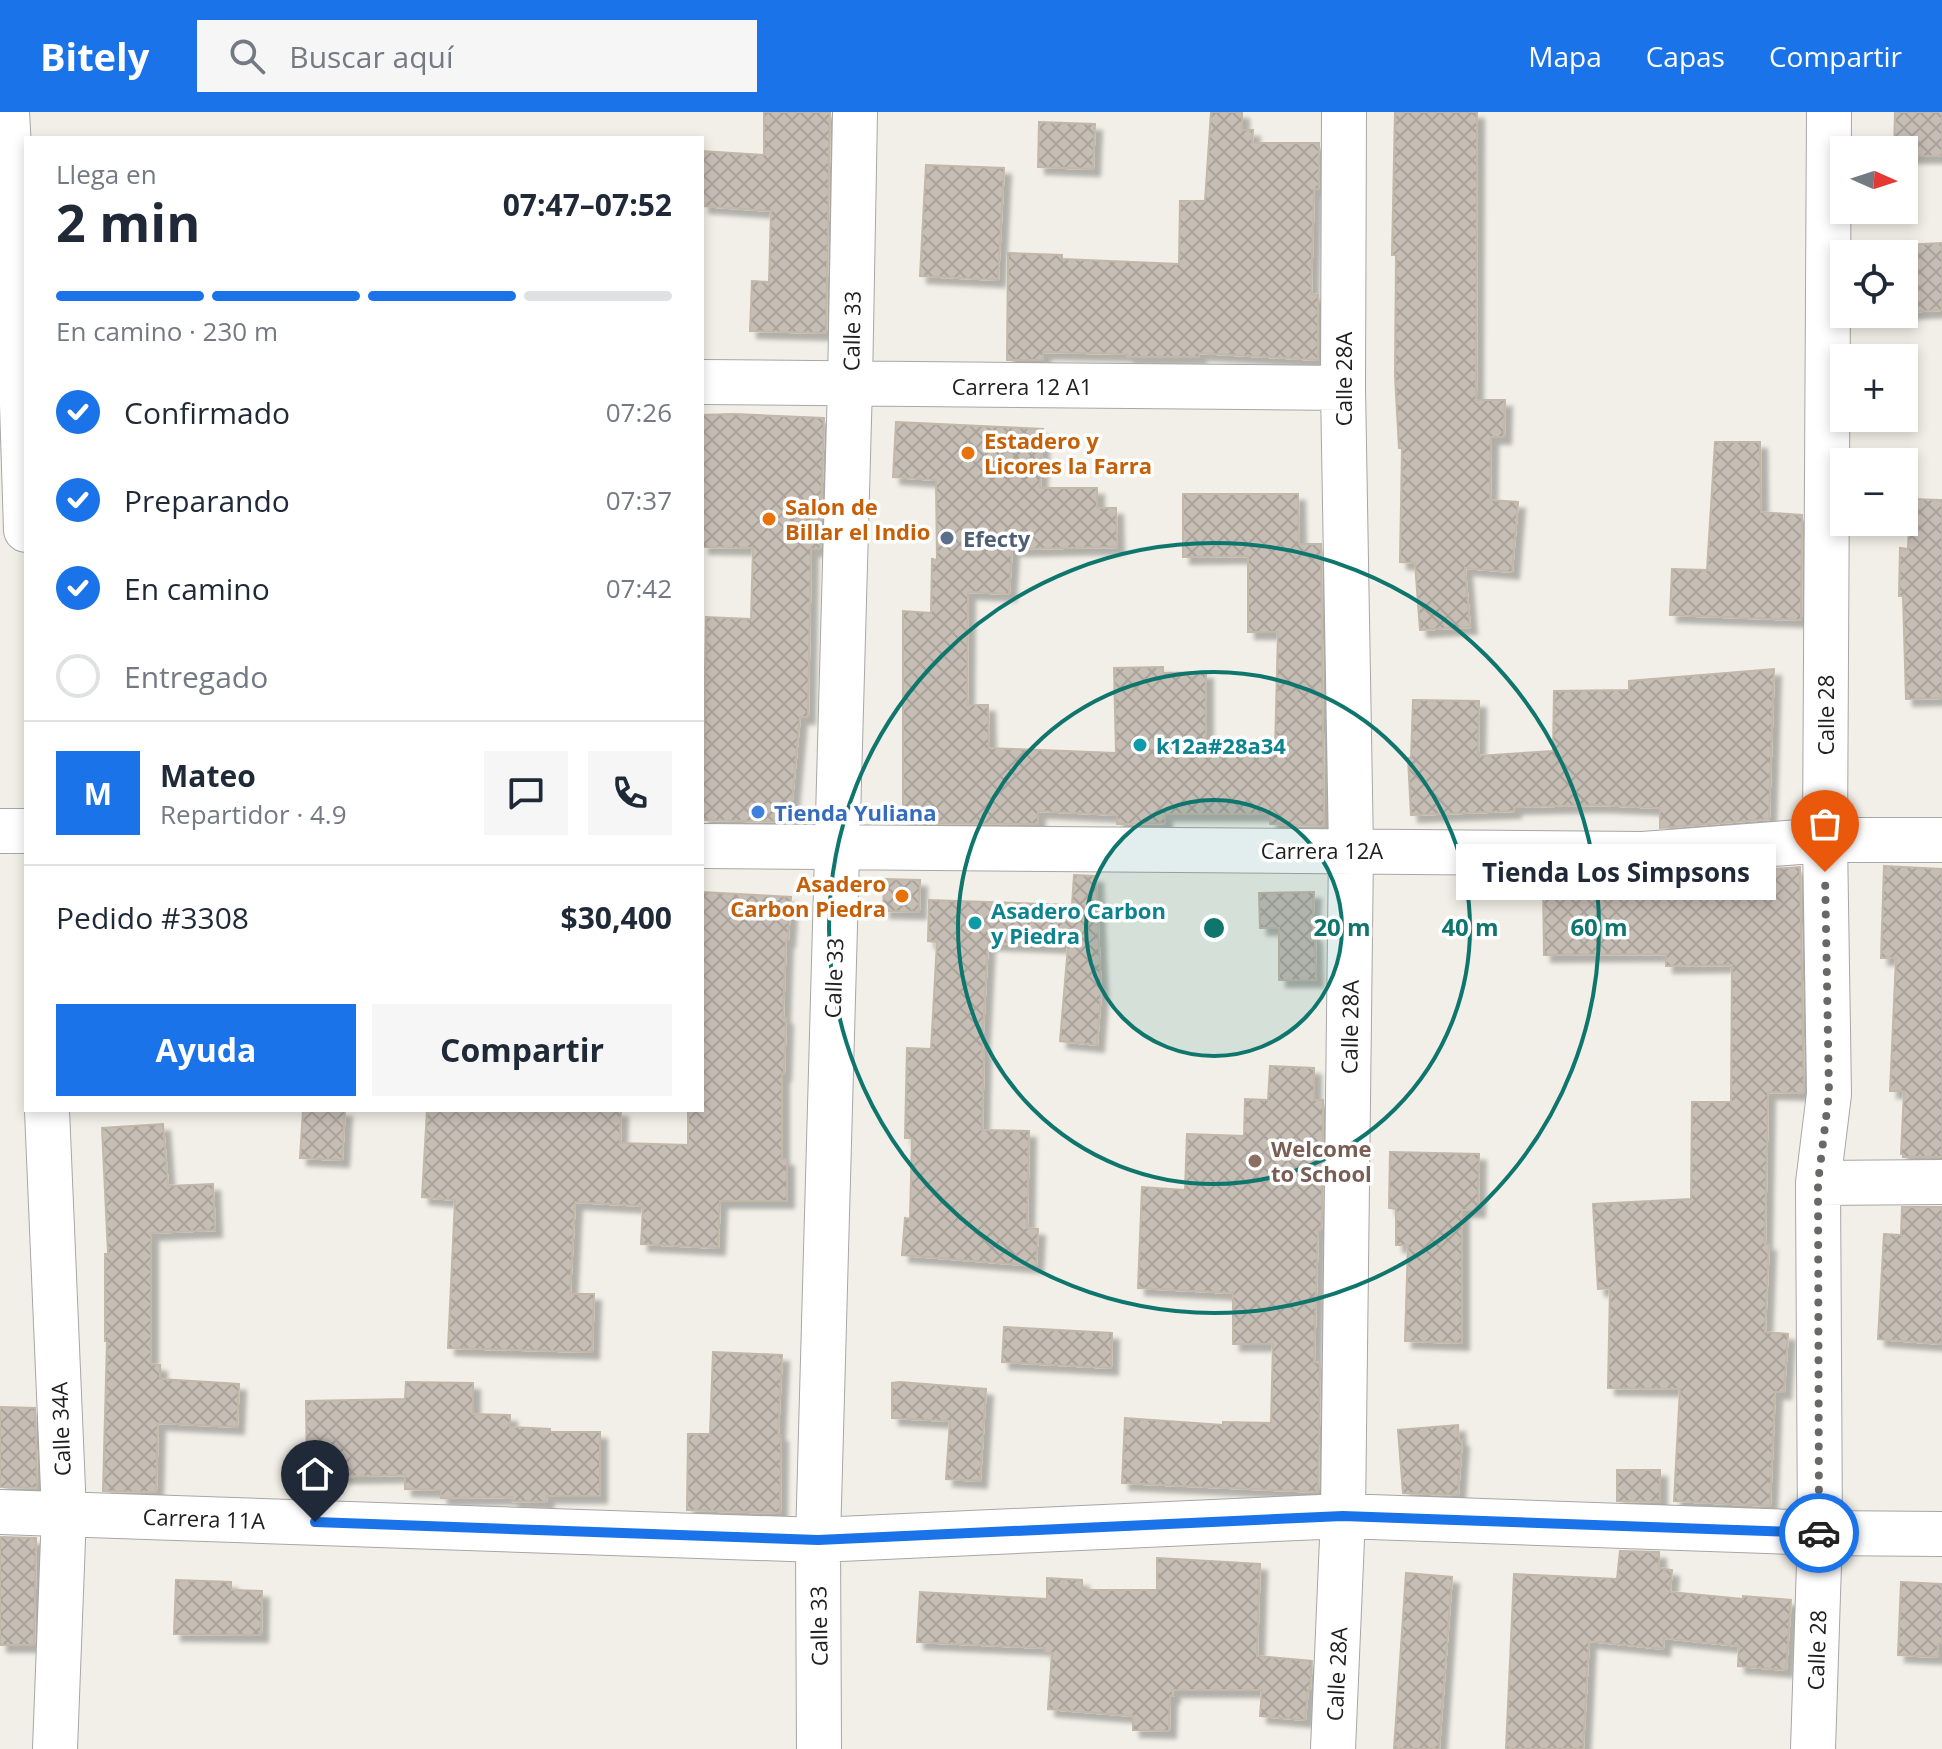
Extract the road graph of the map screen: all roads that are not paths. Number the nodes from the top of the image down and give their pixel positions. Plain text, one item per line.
1 (7, 112) edge
2 (855, 112) edge
3 (1344, 112) edge
4 (1829, 112) edge
5 (16, 373) edge
6 (704, 382) edge
7 (850, 384) junction
8 (1343, 388) junction
9 (24, 499) edge
10 (0, 831) edge
11 (24, 831) edge
12 (1825, 840) junction
13 (1942, 840) edge
14 (704, 846) edge
15 (837, 849) junction
16 (1351, 850) junction
17 (47, 1112) edge
18 (1942, 1182) edge
19 (1818, 1183) junction
20 (0, 1512) edge
21 (64, 1513) junction
22 (1343, 1516) junction
23 (1820, 1533) junction
24 (1942, 1534) edge
25 (818, 1540) junction
26 (55, 1749) edge
27 (819, 1749) edge
28 (1333, 1749) edge
29 (1813, 1749) edge

1 - 5 street
2 - 7 street, Calle 33
3 - 8 street, Calle 28A
4 - 12 street, Calle 28
5 - 9 street
6 - 7 street, Carrera 12 A1
7 - 8 street, Carrera 12 A1
7 - 15 street, Calle 33
8 - 16 street, Calle 28A
10 - 11 street
12 - 13 street, Carrera 12A
12 - 16 street, Carrera 12A
12 - 19 street, Calle 28
14 - 15 street, Carrera 12A
15 - 16 street, Carrera 12A
15 - 25 street, Calle 33
16 - 22 street, Calle 28A
17 - 21 street, Calle 34A
18 - 19 street
19 - 23 street, Calle 28
20 - 21 street, Carrera 11A
21 - 25 street, Carrera 11A
21 - 26 street, Calle 34A
22 - 23 street, Carrera 11A
22 - 25 street, Carrera 11A
22 - 28 street, Calle 28A
23 - 24 street, Carrera 11A
23 - 29 street, Calle 28
25 - 27 street, Calle 33

